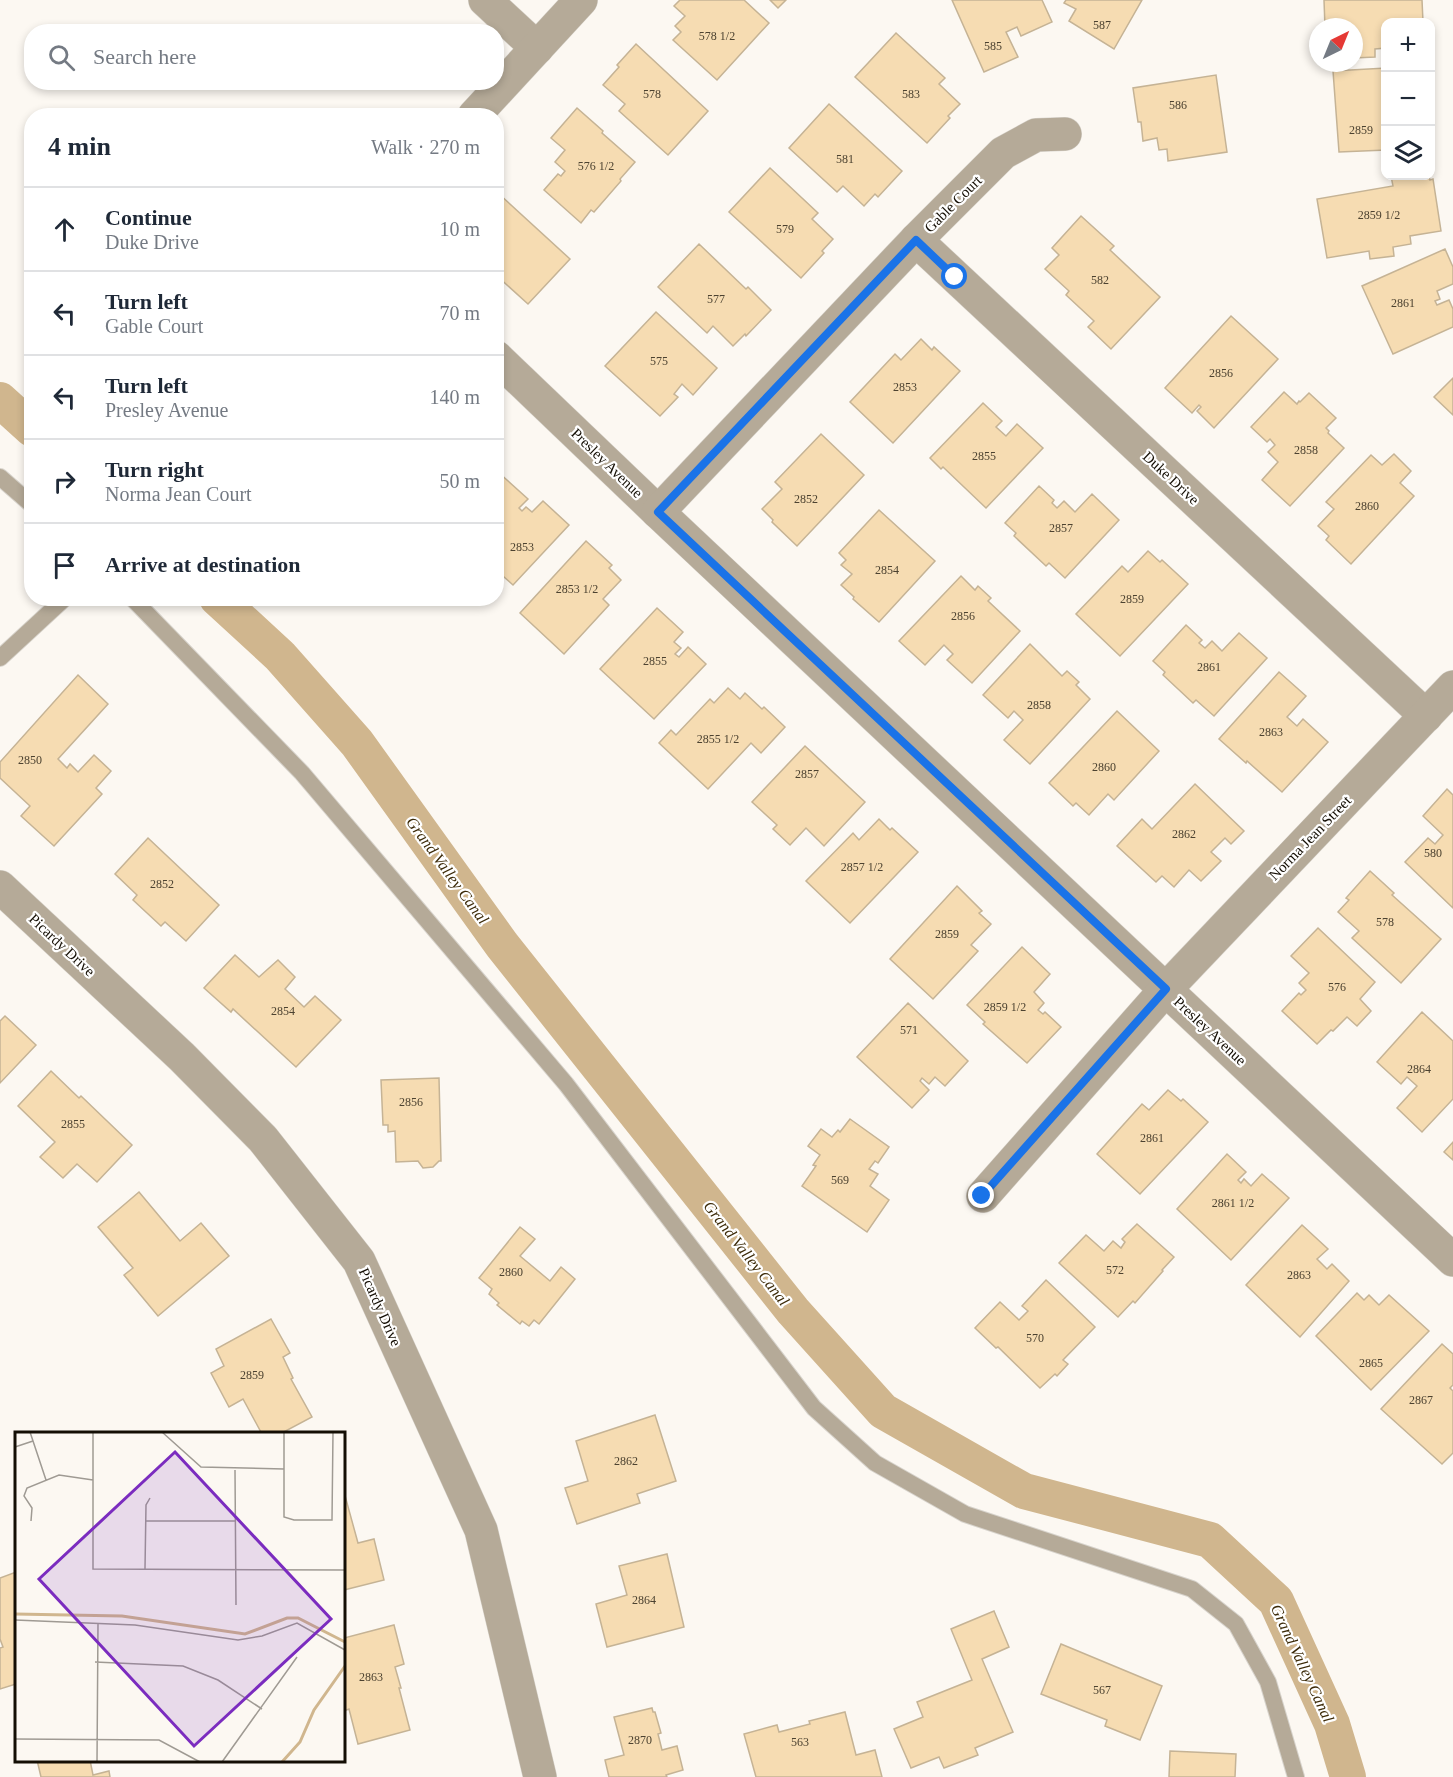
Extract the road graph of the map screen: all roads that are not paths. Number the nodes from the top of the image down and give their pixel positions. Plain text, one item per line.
1 (485, 0) edge
2 (581, 0) edge
3 (537, 48) junction
4 (504, 84) edge
5 (498, 90) edge
6 (481, 108) edge
7 (1065, 134) dead end
8 (916, 240) junction
9 (504, 365) edge
10 (0, 477) edge
11 (24, 498) edge
12 (658, 512) junction
13 (56, 606) edge
14 (140, 606) edge
15 (0, 658) edge
16 (1453, 687) edge
17 (1426, 716) junction
18 (0, 887) edge
19 (1166, 989) junction
20 (982, 1196) dead end
21 (1453, 1260) edge
22 (540, 1777) edge
23 (1296, 1777) edge

1 - 3 street
2 - 3 street
3 - 4 street
5 - 6 street
7 - 8 street, Gable Court
8 - 12 street, Gable Court
8 - 17 street, Duke Drive
9 - 12 street, Presley Avenue
10 - 11 lane
12 - 19 street, Presley Avenue
13 - 15 lane
14 - 23 lane
16 - 17 street, Norma Jean Street
17 - 19 street, Norma Jean Street
18 - 22 street, Picardy Drive
19 - 20 street, Norma Jean Street
19 - 21 street, Presley Avenue

